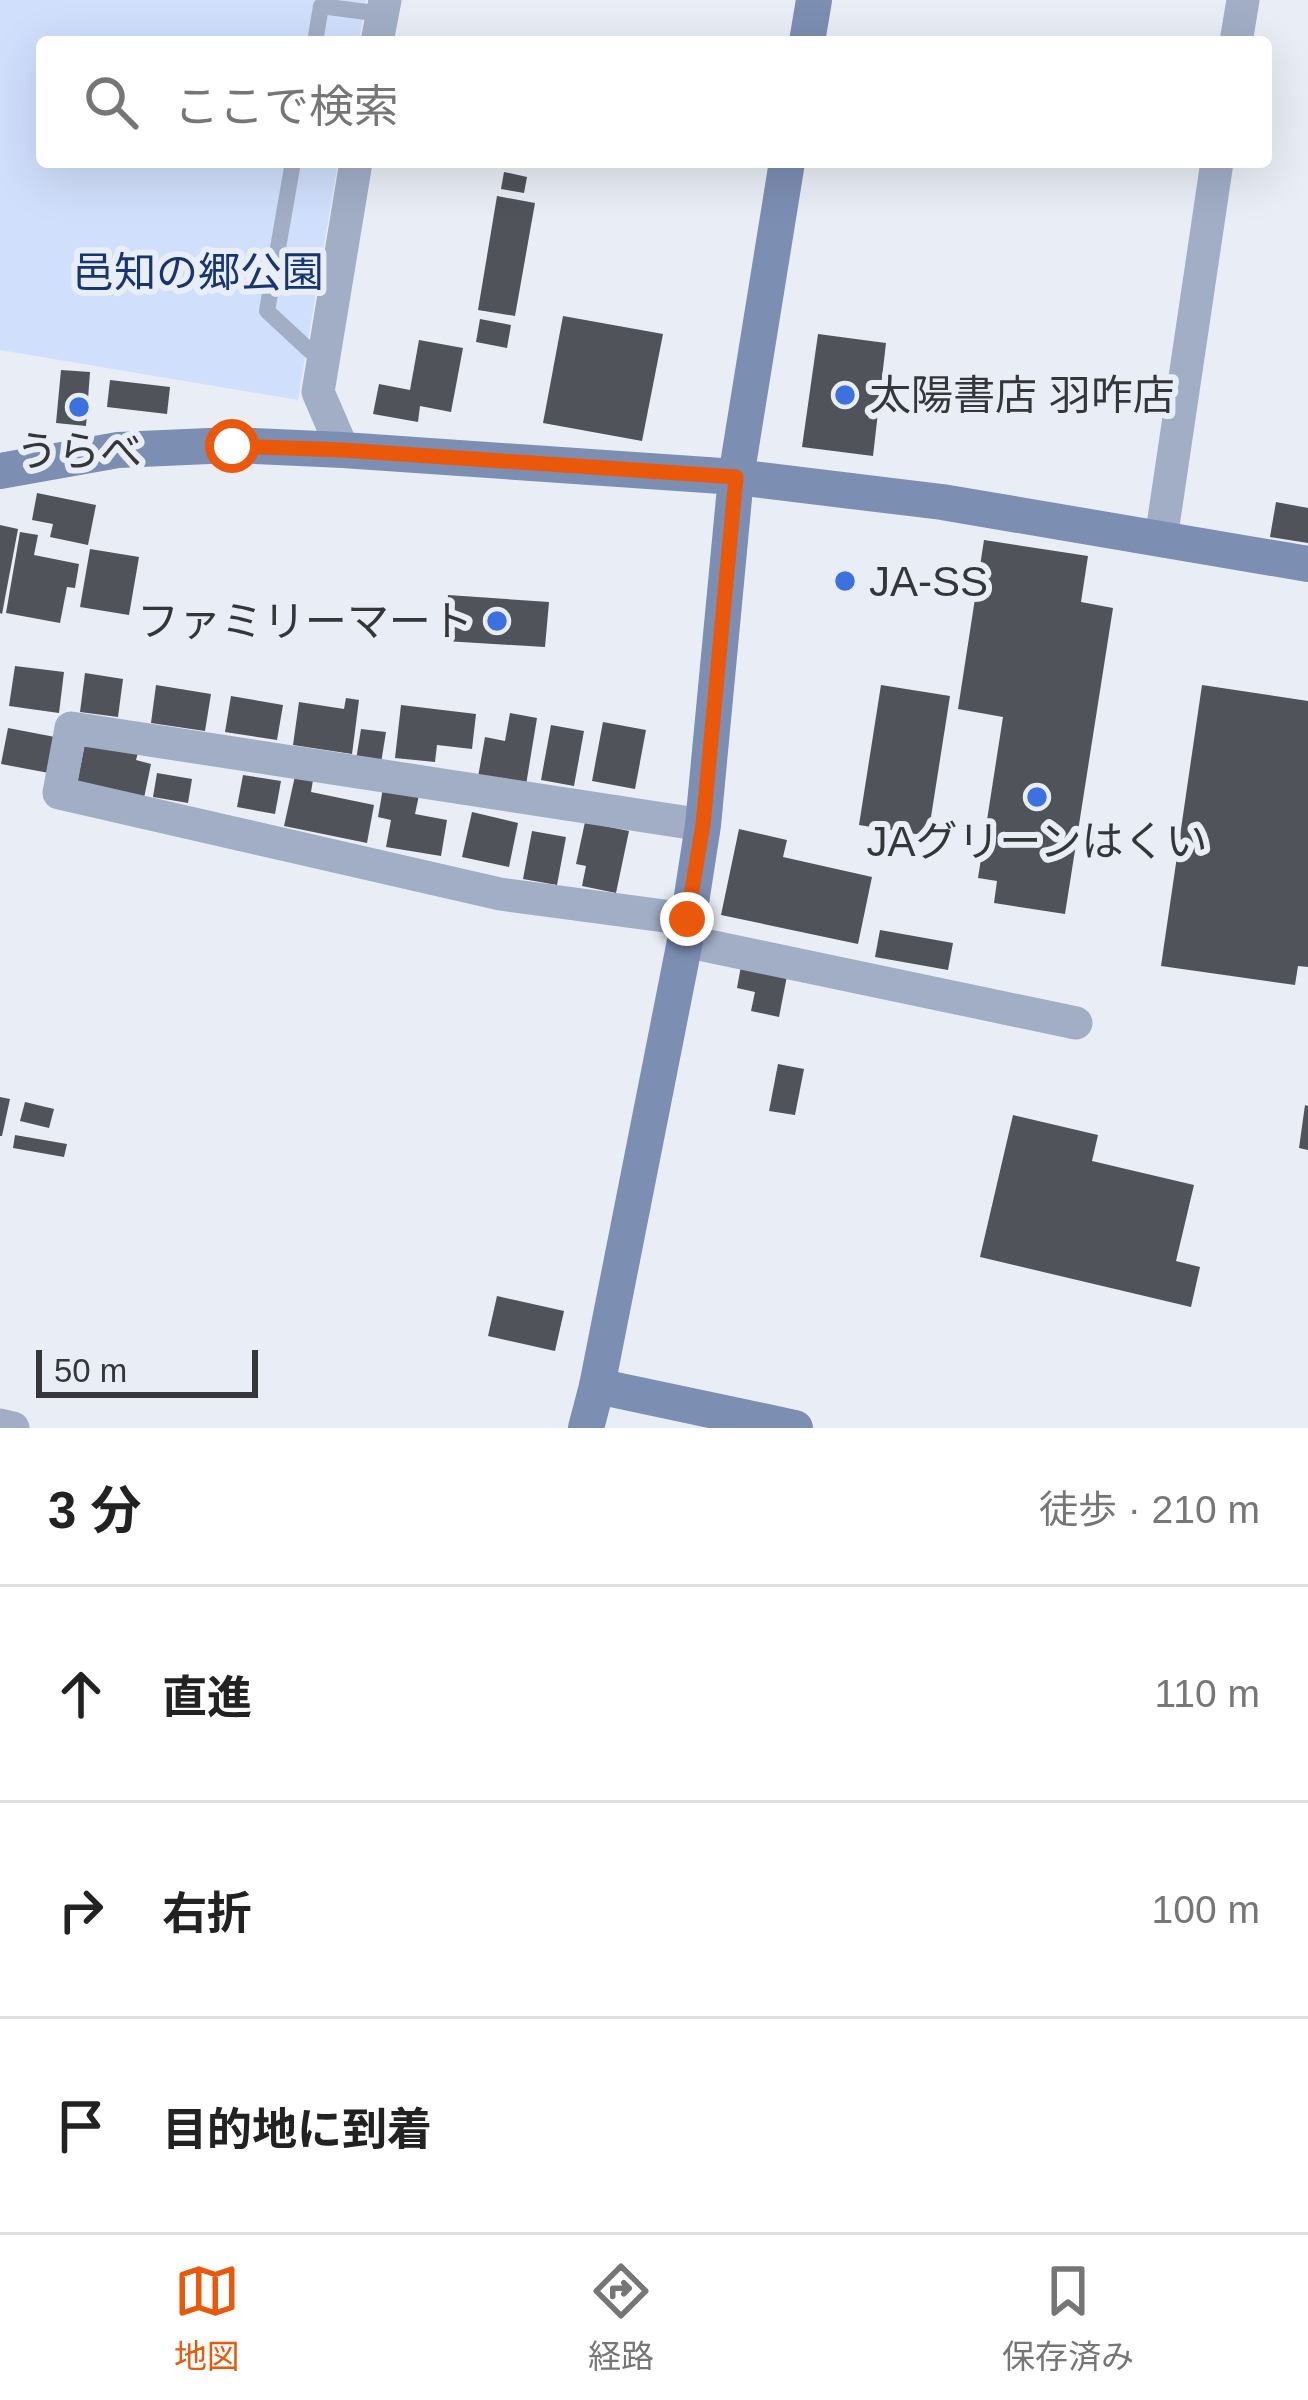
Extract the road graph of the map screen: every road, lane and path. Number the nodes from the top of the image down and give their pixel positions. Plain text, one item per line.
1 (814, 0) edge
2 (1243, 0) edge
3 (381, 19) edge
4 (316, 36) edge
5 (808, 36) edge
6 (1237, 36) edge
7 (292, 168) edge
8 (355, 168) edge
9 (786, 168) edge
10 (1216, 168) edge
11 (323, 362) junction
12 (343, 450) junction
13 (0, 471) edge
14 (736, 477) junction
15 (1161, 539) junction
16 (1308, 564) edge
17 (703, 825) junction
18 (686, 930) junction
19 (1076, 1023) dead end
20 (597, 1386) junction
21 (0, 1425) edge
22 (13, 1428) edge
23 (586, 1428) edge
24 (795, 1428) edge

1 - 5 street
2 - 6 street
3 - 4 lane
7 - 11 lane
8 - 11 street
9 - 14 street
10 - 15 street
11 - 12 street
12 - 13 street
12 - 14 street
14 - 15 street
14 - 17 street
15 - 16 street
17 - 18 street
17 - 18 street
18 - 19 street
18 - 20 street
20 - 23 street
20 - 24 street
21 - 22 street

